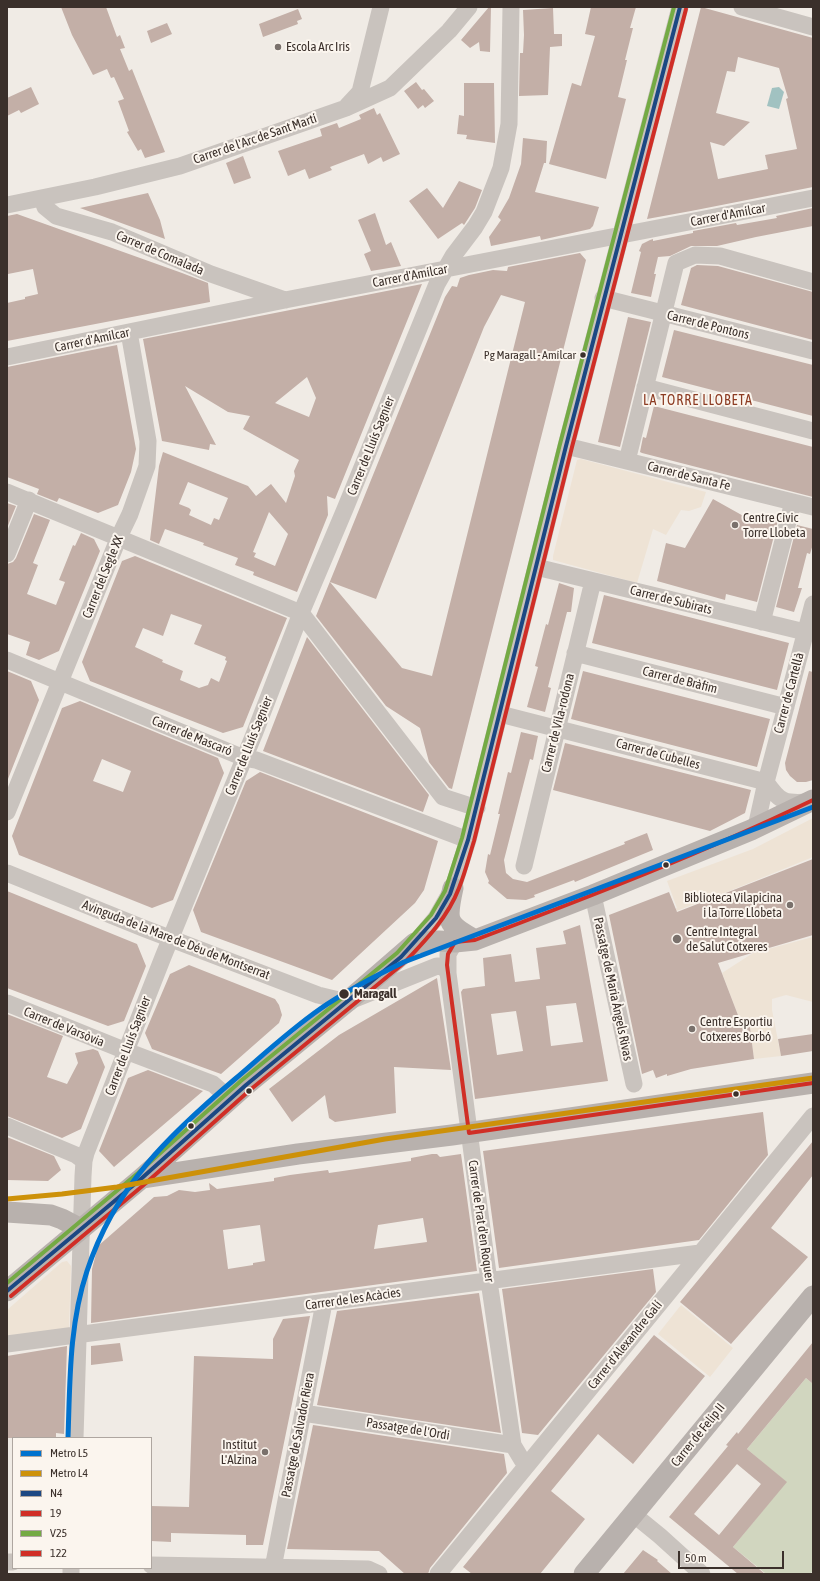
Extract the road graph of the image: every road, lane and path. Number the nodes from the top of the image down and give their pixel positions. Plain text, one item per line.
1 (382, 7) edge
2 (468, 7) edge
3 (511, 7) edge
4 (680, 7) edge
5 (742, 7) edge
6 (813, 27) edge
7 (346, 108) junction
8 (42, 198) junction
9 (813, 198) edge
10 (7, 205) edge
11 (619, 237) junction
12 (444, 270) junction
13 (813, 282) edge
14 (603, 298) junction
15 (285, 300) junction
16 (663, 314) junction
17 (129, 332) junction
18 (813, 351) edge
19 (7, 357) edge
20 (645, 387) junction
21 (813, 431) edge
22 (566, 446) junction
23 (627, 461) junction
24 (7, 492) edge
25 (29, 500) junction
26 (792, 502) junction
27 (813, 507) edge
28 (119, 537) junction
29 (7, 554) edge
30 (536, 567) junction
31 (592, 581) junction
32 (813, 604) edge
33 (301, 613) junction
34 (762, 622) junction
35 (806, 632) junction
36 (575, 653) junction
37 (7, 660) edge
38 (60, 682) junction
39 (786, 707) junction
40 (500, 714) junction
41 (556, 728) junction
42 (244, 758) junction
43 (766, 782) junction
44 (811, 801) edge
45 (477, 808) junction
46 (7, 812) edge
47 (756, 828) junction
48 (468, 840) junction
49 (524, 866) dead end
50 (7, 873) edge
51 (453, 888) junction
52 (593, 895) junction
53 (170, 939) junction
54 (465, 941) junction
55 (415, 943) junction
56 (448, 973) junction
57 (347, 1002) junction
58 (7, 1003) edge
59 (126, 1052) junction
60 (634, 1084) dead end
61 (813, 1084) edge
62 (230, 1099) junction
63 (813, 1116) edge
64 (7, 1126) edge
65 (469, 1133) junction
66 (84, 1161) junction
67 (142, 1178) junction
68 (7, 1212) edge
69 (81, 1229) junction
70 (700, 1253) junction
71 (495, 1280) junction
72 (7, 1292) edge
73 (813, 1296) edge
74 (324, 1303) junction
75 (78, 1334) junction
76 (7, 1344) edge
77 (302, 1413) junction
78 (75, 1437) edge
79 (513, 1445) junction
80 (527, 1463) junction
81 (633, 1514) junction
82 (152, 1565) edge
83 (272, 1568) junction
84 (443, 1572) edge
85 (379, 1574) edge
86 (584, 1574) edge
87 (702, 1574) edge

1 - 7 street
2 - 7 street, Carrer de l'Arc de Sant Martí
3 - 12 street, Carrer de Lluís Sagnier
4 - 11 street
5 - 6 street
7 - 8 street, Carrer de l'Arc de Sant Martí
8 - 10 street, Carrer de l'Arc de Sant Martí
8 - 15 street, Carrer de Comalada
9 - 11 street, Carrer d'Amílcar
11 - 12 street, Carrer d'Amílcar
11 - 14 street
12 - 15 street, Carrer d'Amílcar
12 - 33 street, Carrer de Lluís Sagnier
13 - 16 street
14 - 16 street, Carrer de Pontons
14 - 22 street
15 - 17 street, Carrer d'Amílcar
16 - 18 street, Carrer de Pontons
16 - 20 street
17 - 19 street, Carrer d'Amílcar
17 - 28 street, Carrer del Segle XX
20 - 21 street
20 - 23 street
22 - 23 street, Carrer de Santa Fe
22 - 30 street
23 - 26 street, Carrer de Santa Fe
24 - 25 street
25 - 28 street
25 - 29 street
26 - 27 street, Carrer de Santa Fe
26 - 34 street
28 - 33 street
28 - 38 street, Carrer del Segle XX
30 - 31 street, Carrer de Subirats
30 - 40 street
31 - 34 street, Carrer de Subirats
31 - 36 street, Carrer de Vila-rodona
32 - 35 street, Carrer de Cartellà
33 - 42 street, Carrer de Lluís Sagnier
33 - 45 street
34 - 35 street, Carrer de Subirats
35 - 39 street, Carrer de Cartellà
36 - 39 street, Carrer de Bràfim
36 - 41 street, Carrer de Vila-rodona
37 - 38 street, Carrer de Mascaró
38 - 42 street, Carrer de Mascaró
38 - 46 street, Carrer del Segle XX
39 - 43 street, Carrer de Cartellà
40 - 41 street, Carrer de Cubelles
40 - 45 street
41 - 43 street, Carrer de Cubelles
41 - 49 street, Carrer de Vila-rodona
42 - 48 street, Carrer de Mascaró
42 - 53 street, Carrer de Lluís Sagnier
43 - 44 street
43 - 47 street, Carrer de Cartellà
44 - 47 main road
45 - 48 street
47 - 52 main road
48 - 51 street
50 - 53 street, Avinguda de la Mare de Déu de Montserrat
51 - 54 main road
51 - 55 street
52 - 54 main road
52 - 60 street, Passatge de Maria Àngels Rivas
53 - 57 street, Avinguda de la Mare de Déu de Montserrat
53 - 59 street, Carrer de Lluís Sagnier
54 - 55 main road
54 - 56 street, Carrer de Prat d'en Roquer
55 - 57 main road
56 - 57 street
56 - 65 street, Carrer de Prat d'en Roquer
57 - 62 main road
58 - 59 street, Carrer de Varsòvia
59 - 62 street, Carrer de Varsòvia
59 - 66 street, Carrer de Lluís Sagnier
61 - 65 main road
62 - 67 main road
63 - 70 street, Carrer d'Alexandre Galí
64 - 66 street
65 - 67 main road
65 - 71 street, Carrer de Prat d'en Roquer
66 - 69 street, Carrer de Lluís Sagnier
67 - 69 main road
68 - 69 main road
69 - 72 main road
69 - 75 street, Carrer de Lluís Sagnier
70 - 71 street, Carrer de les Acàcies
70 - 80 street, Carrer d'Alexandre Galí
71 - 74 street, Carrer de les Acàcies
71 - 79 street, Carrer de Prat d'en Roquer
73 - 81 main road, Carrer de Felip II
74 - 75 street, Carrer de les Acàcies
74 - 77 street, Passatge de Salvador Riera
75 - 76 street, Carrer de les Acàcies
75 - 78 street, Carrer de Lluís Sagnier
77 - 79 street, Passatge de l'Ordi
77 - 83 street, Passatge de Salvador Riera
79 - 80 street, Carrer de Prat d'en Roquer
80 - 84 street, Carrer d'Alexandre Galí
81 - 86 main road, Carrer de Felip II
81 - 87 street
82 - 83 street
83 - 85 street

